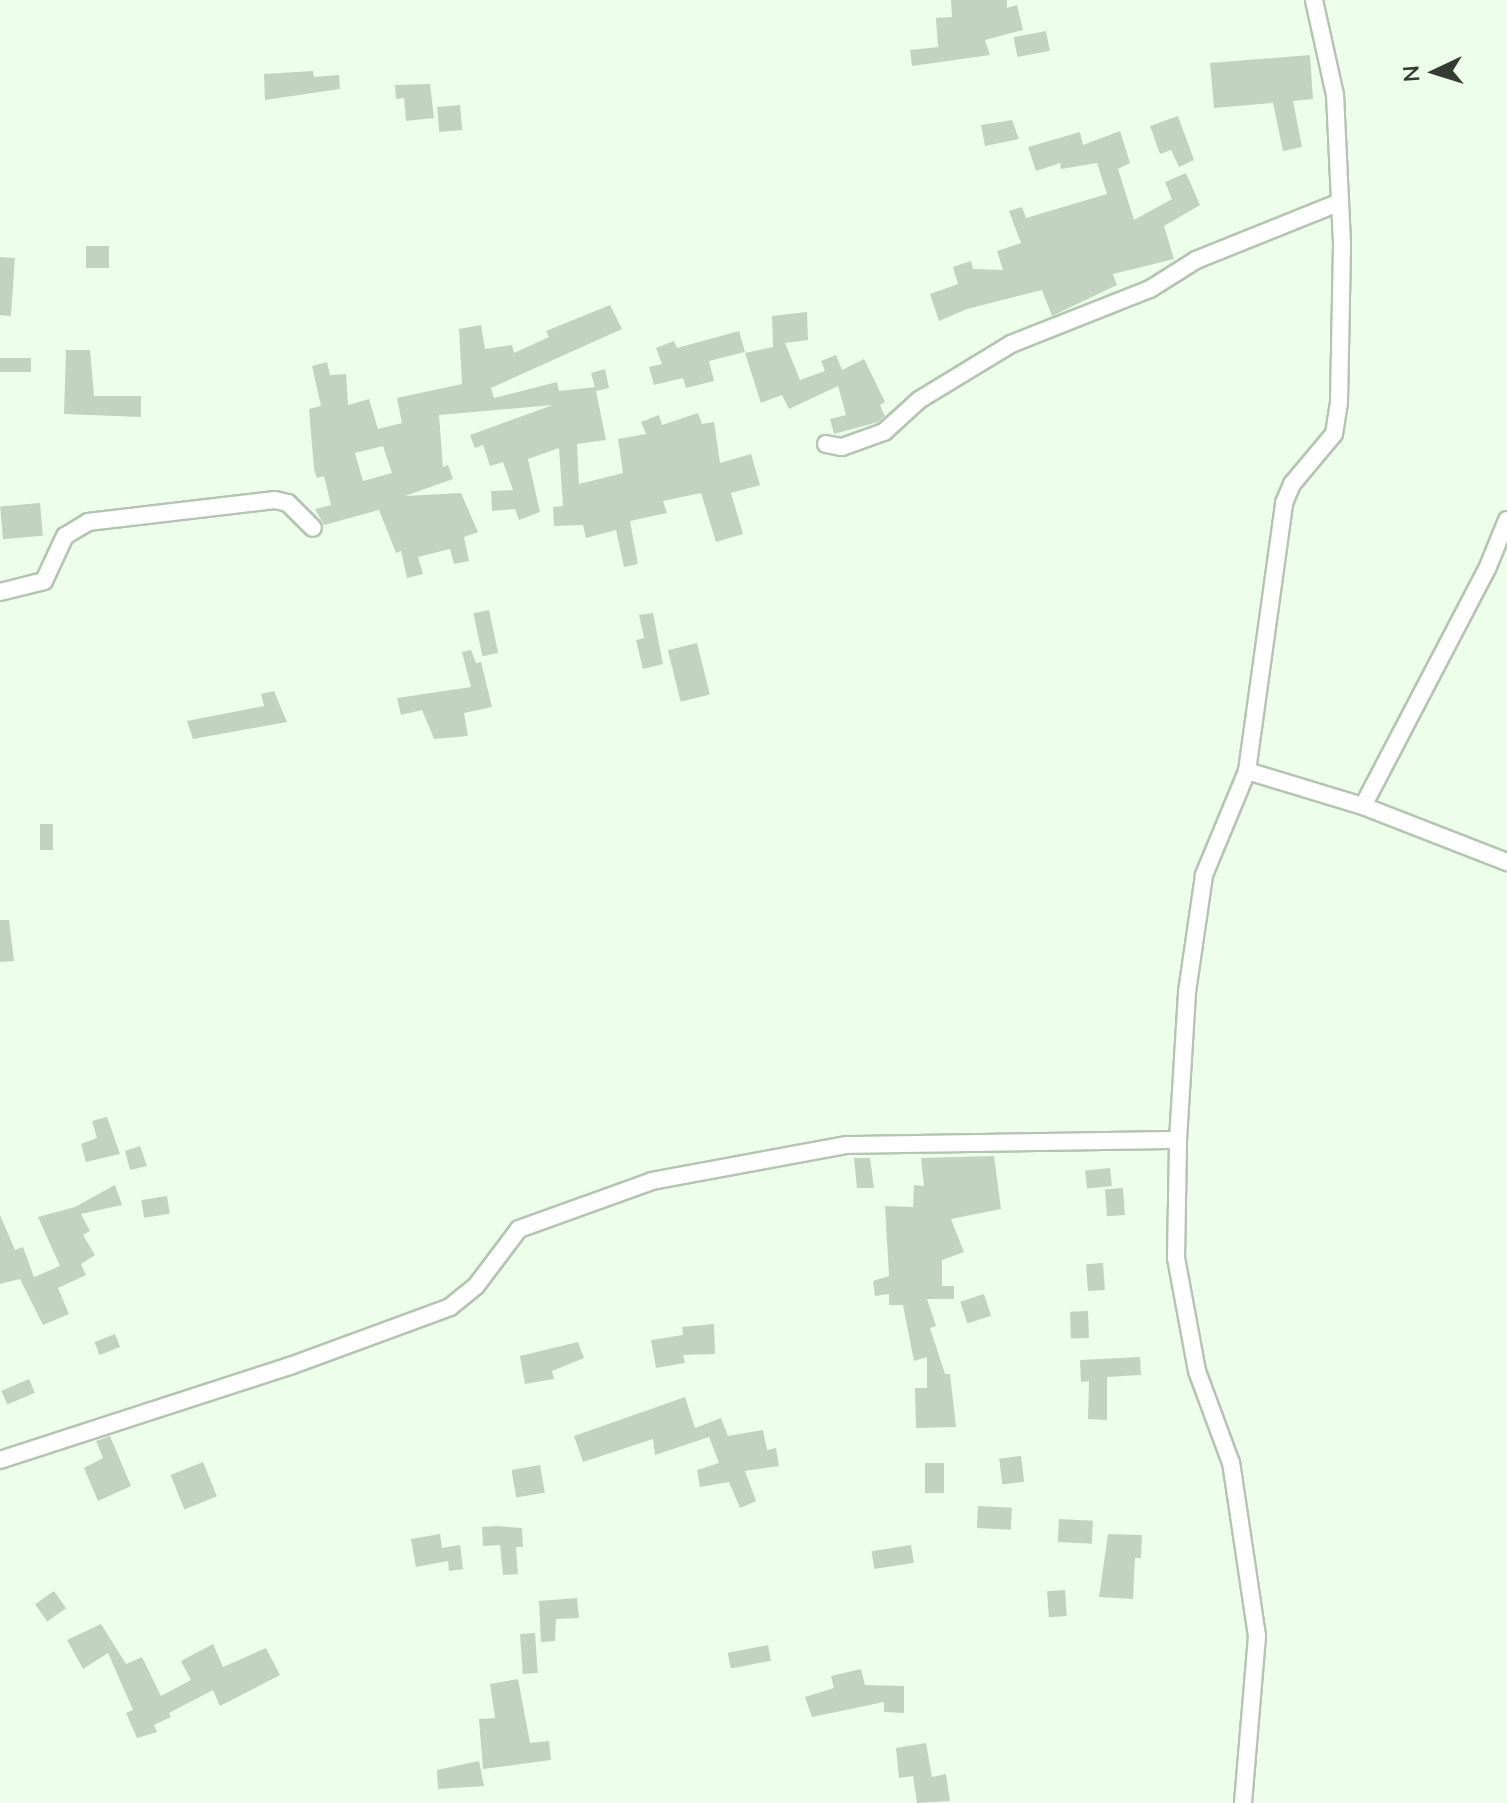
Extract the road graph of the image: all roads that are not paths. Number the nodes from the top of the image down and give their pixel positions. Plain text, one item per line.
1 (1314, 0) edge
2 (1340, 202) junction
3 (826, 444) dead end
4 (1507, 520) edge
5 (313, 528) dead end
6 (0, 592) edge
7 (1247, 771) junction
8 (1363, 806) junction
9 (1507, 862) edge
10 (1178, 1140) junction
11 (0, 1460) edge
12 (1243, 1803) edge

1 - 2 street
2 - 3 street
2 - 7 street
4 - 8 street
5 - 6 street
7 - 8 street
7 - 10 street
8 - 9 street
10 - 11 street
10 - 12 street

